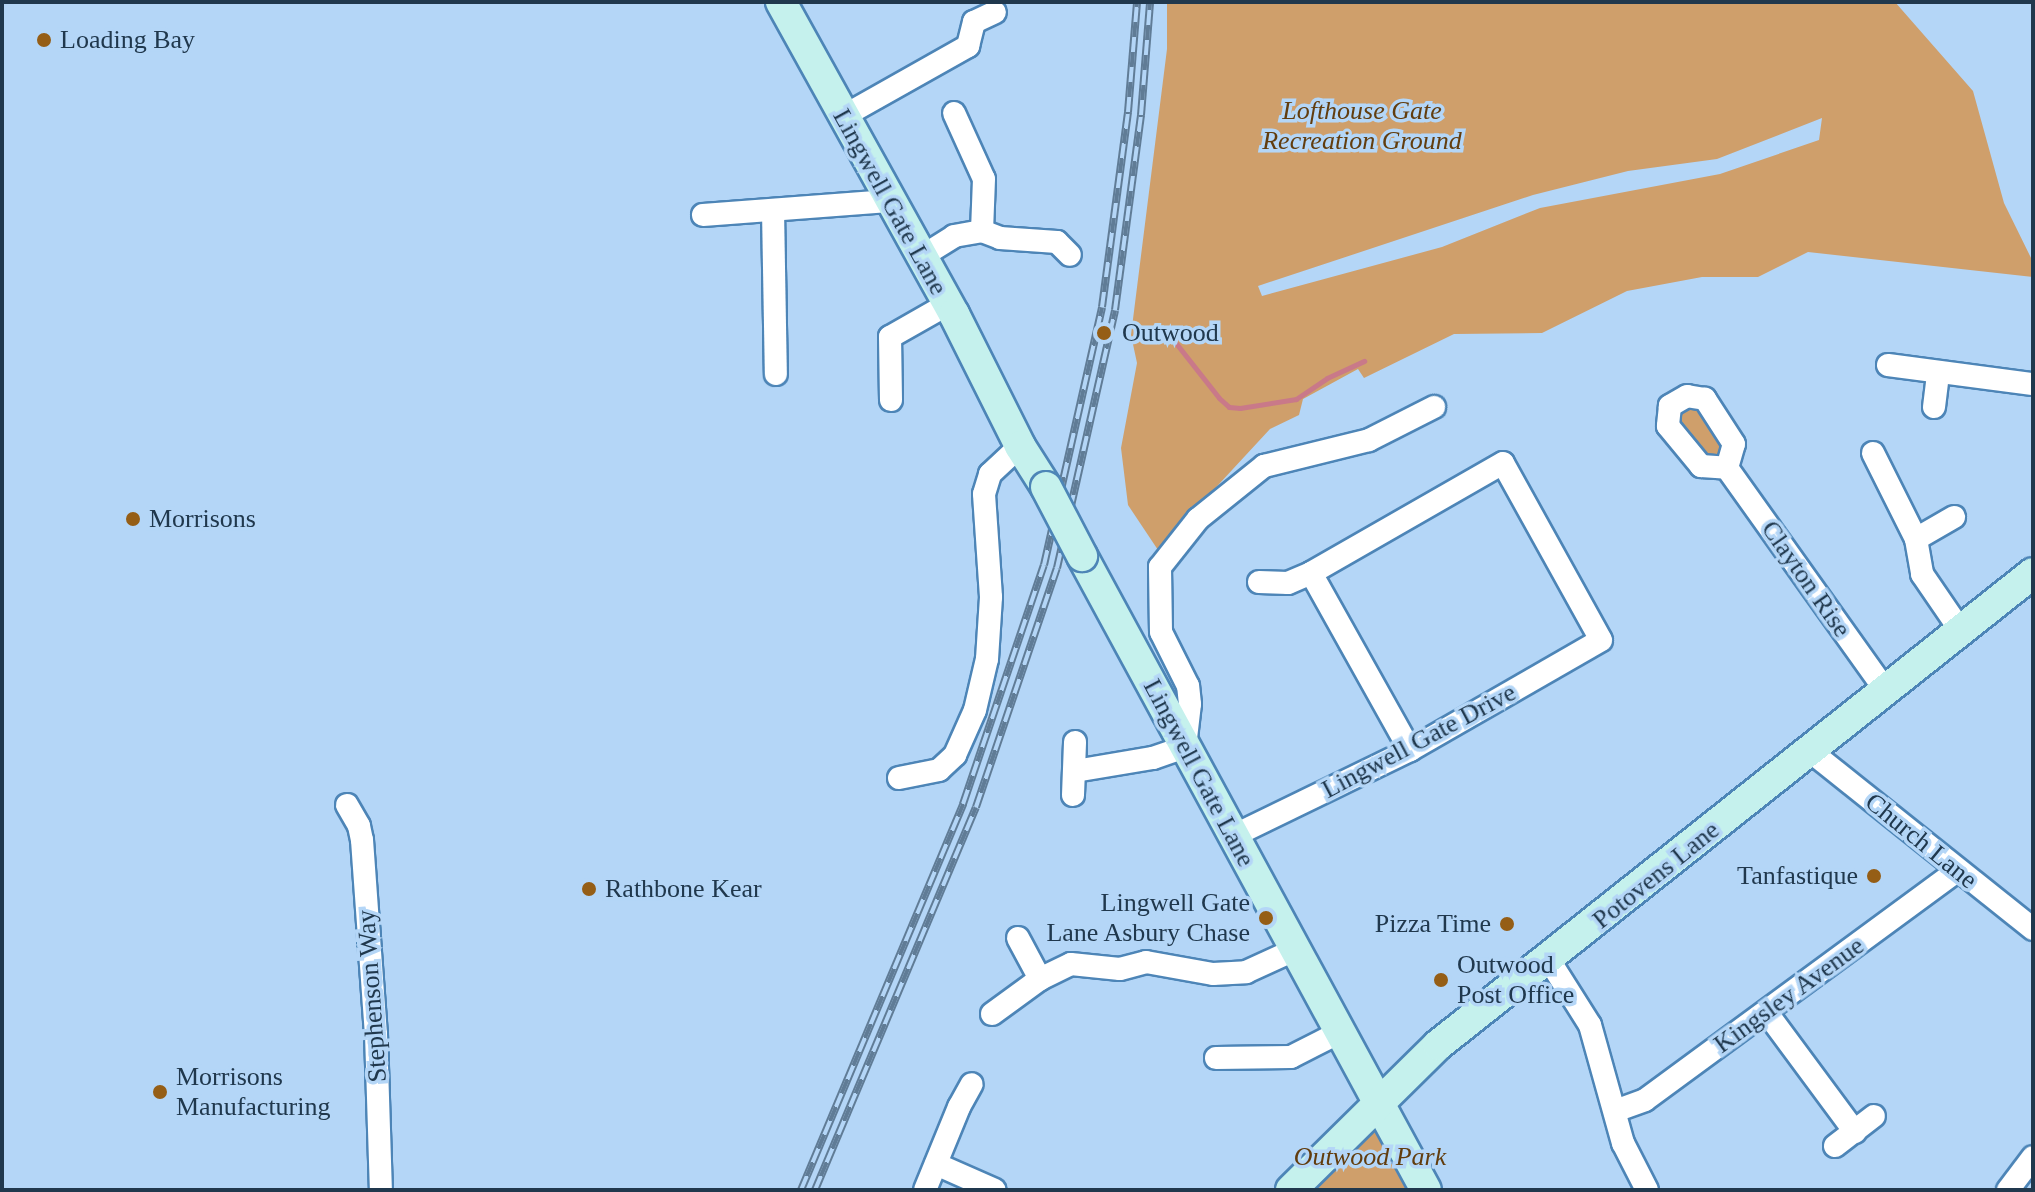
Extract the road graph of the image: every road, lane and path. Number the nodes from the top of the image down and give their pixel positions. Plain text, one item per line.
1 (781, 2) edge
2 (995, 12) dead end
3 (954, 113) dead end
4 (842, 117) junction
5 (888, 201) junction
6 (773, 210) junction
7 (703, 215) dead end
8 (982, 231) junction
9 (1070, 255) dead end
10 (921, 257) junction
11 (948, 304) junction
12 (1888, 365) dead end
13 (1938, 372) junction
14 (776, 374) dead end
15 (2033, 384) edge
16 (891, 400) dead end
17 (1434, 407) dead end
18 (1934, 407) dead end
19 (1020, 446) junction
20 (1873, 453) dead end
21 (1727, 468) dead end
22 (1954, 517) dead end
23 (1916, 539) junction
24 (1311, 573) junction
25 (2033, 573) edge
26 (1259, 582) dead end
27 (1961, 631) junction
28 (1886, 691) junction
29 (1075, 742) dead end
30 (1185, 747) junction
31 (1410, 750) junction
32 (1810, 751) junction
33 (1075, 771) junction
34 (899, 778) dead end
35 (1073, 795) dead end
36 (347, 805) dead end
37 (1233, 836) junction
38 (1957, 871) junction
39 (2033, 929) edge
40 (1018, 938) dead end
41 (1294, 950) junction
42 (1549, 960) junction
43 (1040, 979) junction
44 (1767, 1013) junction
45 (992, 1014) dead end
46 (1340, 1032) junction
47 (1216, 1058) dead end
48 (972, 1084) dead end
49 (1379, 1101) junction
50 (1615, 1111) junction
51 (1874, 1116) dead end
52 (1855, 1132) junction
53 (1835, 1146) dead end
54 (936, 1164) junction
55 (381, 1190) edge
56 (925, 1190) edge
57 (995, 1190) edge
58 (1291, 1190) edge
59 (1426, 1190) edge
60 (1647, 1190) edge

1 - 4 street, Lingwell Gate Lane
2 - 4 street
3 - 8 street
4 - 5 street, Lingwell Gate Lane
5 - 6 street
5 - 10 street, Lingwell Gate Lane
6 - 7 street
6 - 14 street
8 - 9 street
8 - 10 street
10 - 11 street, Lingwell Gate Lane
11 - 16 street
11 - 19 street, Lingwell Gate Lane
12 - 13 street
13 - 15 street
13 - 18 street
17 - 30 street
19 - 30 street, Lingwell Gate Lane, bridge
19 - 34 street
20 - 23 street
21 - 28 street, Clayton Rise
22 - 23 street
23 - 27 street
24 - 26 street
24 - 31 street
24 - 31 street, Lingwell Gate Drive
25 - 27 street, Potovens Lane
27 - 28 street, Potovens Lane
28 - 32 street, Potovens Lane
29 - 33 street
30 - 33 street
30 - 37 street, Lingwell Gate Lane
31 - 37 street, Lingwell Gate Drive
32 - 38 street, Church Lane
32 - 42 street, Potovens Lane
33 - 35 street
36 - 55 street, Stephenson Way
37 - 41 street, Lingwell Gate Lane
38 - 39 street, Church Lane
38 - 44 street, Kingsley Avenue
40 - 43 street
41 - 43 street
41 - 46 street, Lingwell Gate Lane
42 - 49 street, Potovens Lane
42 - 50 street
43 - 45 street
44 - 50 street, Kingsley Avenue
44 - 52 street
46 - 47 street
46 - 49 street, Lingwell Gate Lane
48 - 54 street
49 - 58 street, Potovens Lane
49 - 59 street, Lingwell Gate Lane
50 - 60 street
51 - 52 street
52 - 53 street
54 - 56 street
54 - 57 street

